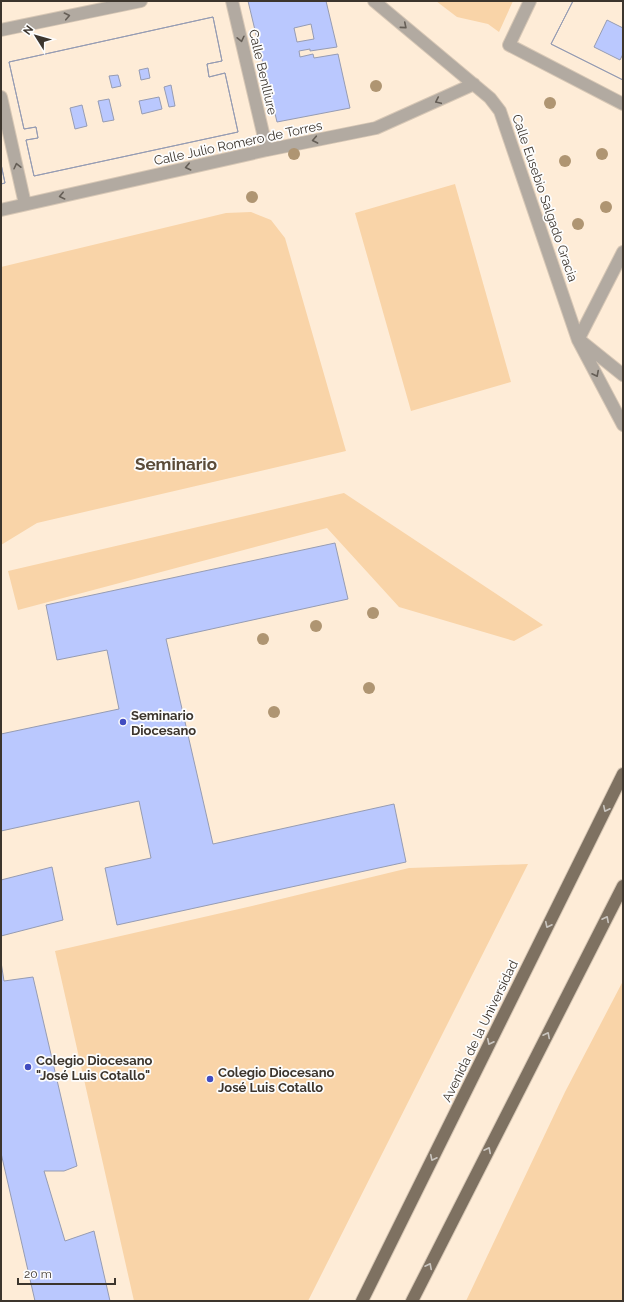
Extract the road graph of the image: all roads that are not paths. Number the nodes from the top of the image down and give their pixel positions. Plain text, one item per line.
1 (140, 1) edge
2 (232, 1) edge
3 (374, 1) edge
4 (530, 1) edge
5 (1, 30) edge
6 (474, 84) junction
7 (1, 97) edge
8 (623, 104) edge
9 (266, 150) junction
10 (25, 204) junction
11 (1, 210) edge
12 (623, 252) edge
13 (578, 340) junction
14 (623, 375) edge
15 (623, 425) edge
16 (623, 774) edge
17 (623, 886) edge
18 (362, 1301) edge
19 (412, 1301) edge

5 -> 1 street
2 -> 9 street, Calle Benlliure
3 -> 6 street, Calle Eusebio Salgado Gracia
4 - 8 street
6 -> 9 street, Calle Julio Romero de Torres
6 - 13 street, Calle Eusebio Salgado Gracia
10 -> 7 street
9 -> 10 street, Calle Julio Romero de Torres
10 - 11 street, Calle Julio Romero de Torres
12 - 13 street
13 - 14 street
13 -> 15 street, Calle Eusebio Salgado Gracia
16 -> 18 main road, Avenida de la Universidad
19 -> 17 main road

